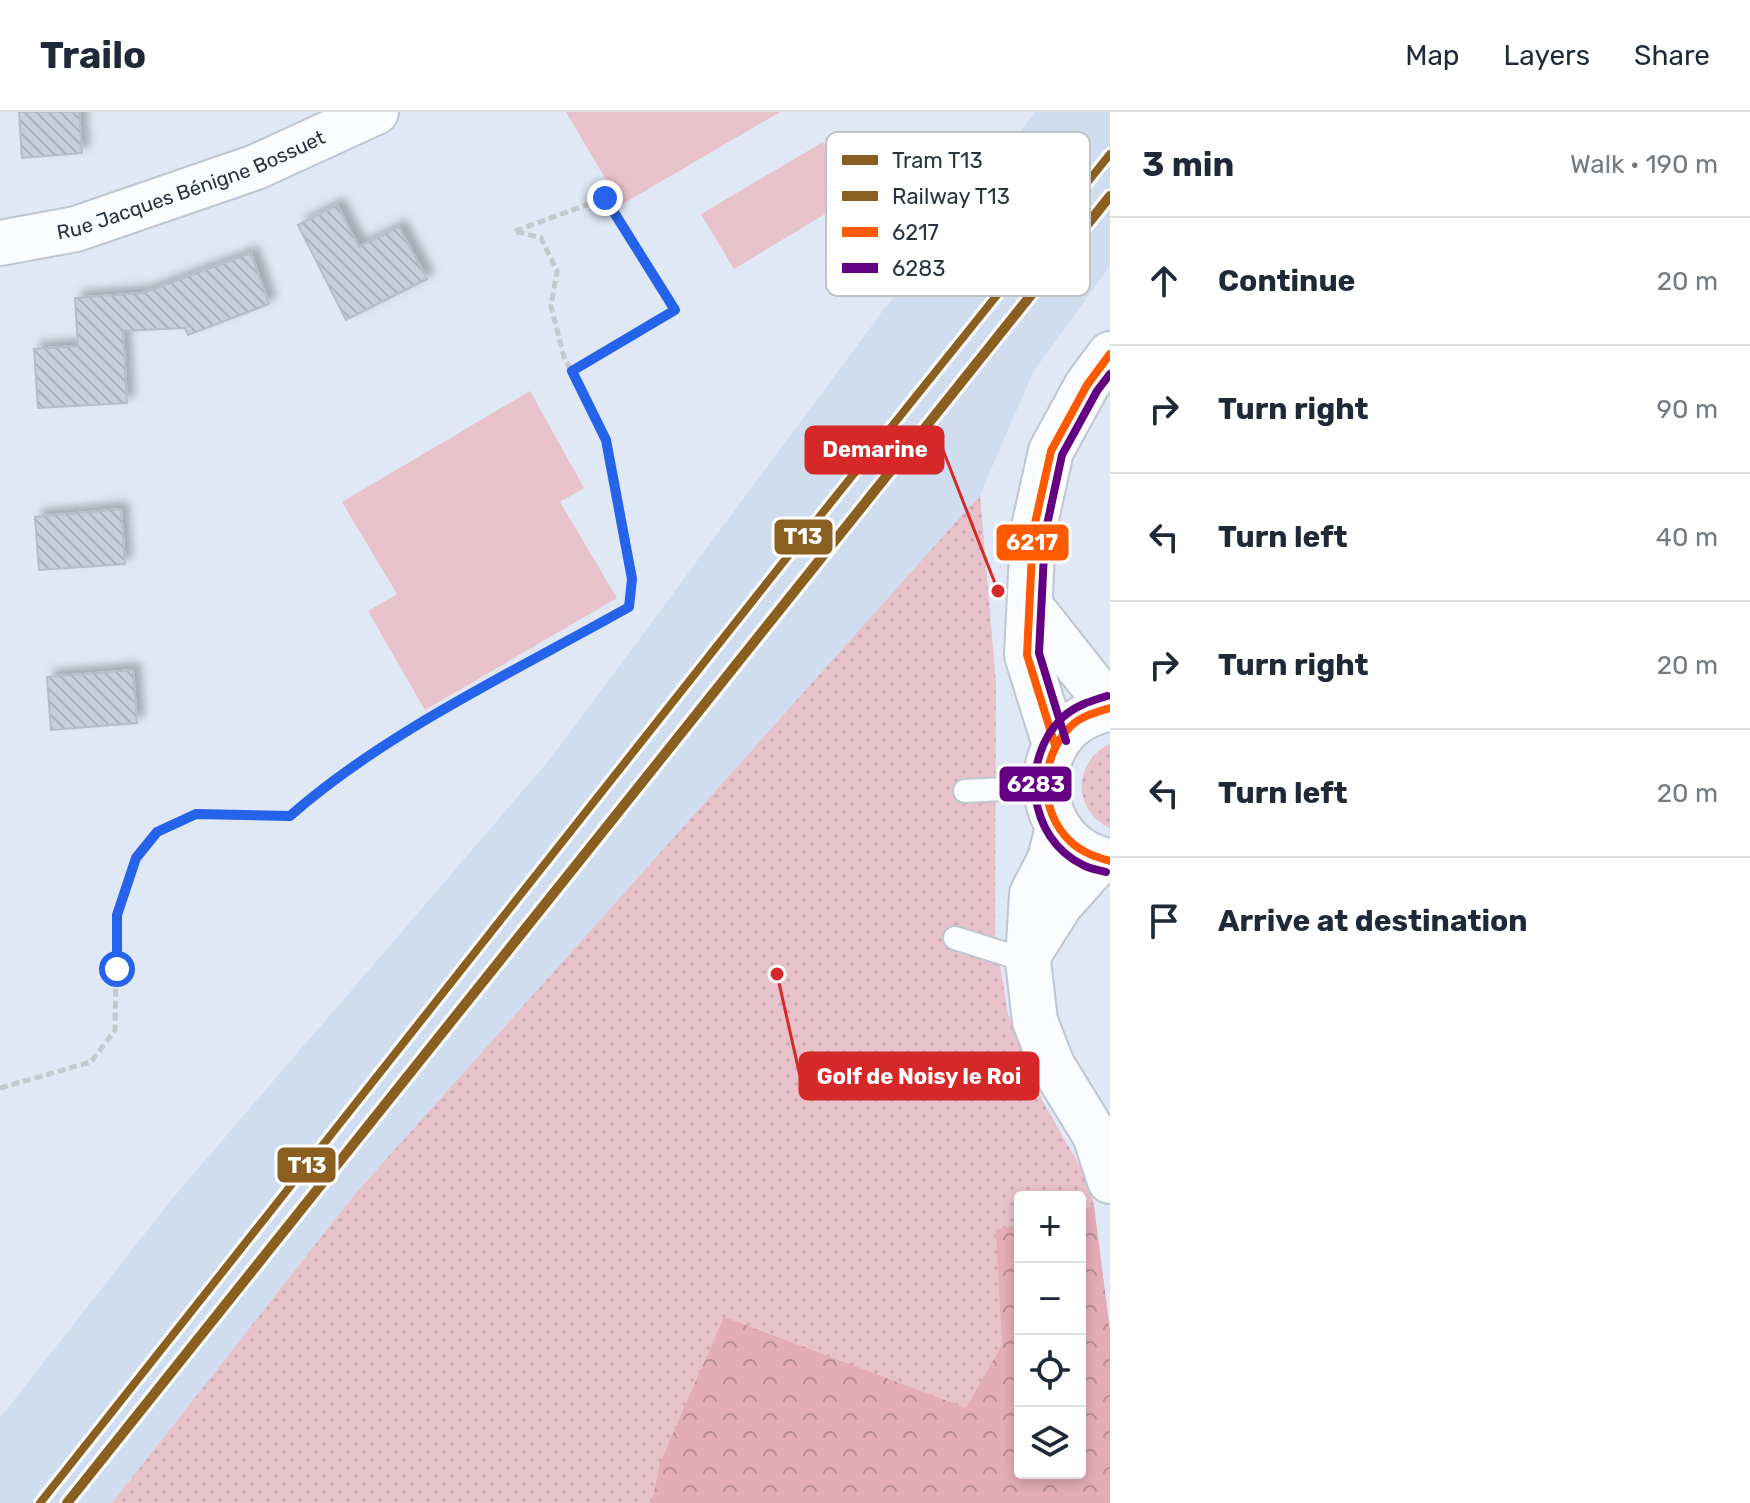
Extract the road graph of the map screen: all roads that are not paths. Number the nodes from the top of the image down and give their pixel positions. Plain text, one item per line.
1 (376, 112) edge
2 (290, 131) edge
3 (0, 243) edge
4 (1110, 354) edge
5 (1031, 607) junction
6 (1110, 708) edge
7 (1055, 745) junction
8 (1045, 787) junction
9 (965, 791) dead end
10 (1058, 828) junction
11 (1105, 860) edge
12 (955, 938) dead end
13 (1029, 957) junction
14 (1110, 1181) edge

1 - 2 street, Rue Jacques Bénigne Bossuet
2 - 3 street, Rue Jacques Bénigne Bossuet
4 - 5 street
5 - 6 street
5 - 7 street
6 - 7 street
7 - 8 street
8 - 9 lane
8 - 10 street
10 - 11 street
10 - 13 street
11 - 13 street
12 - 13 lane
13 - 14 street

